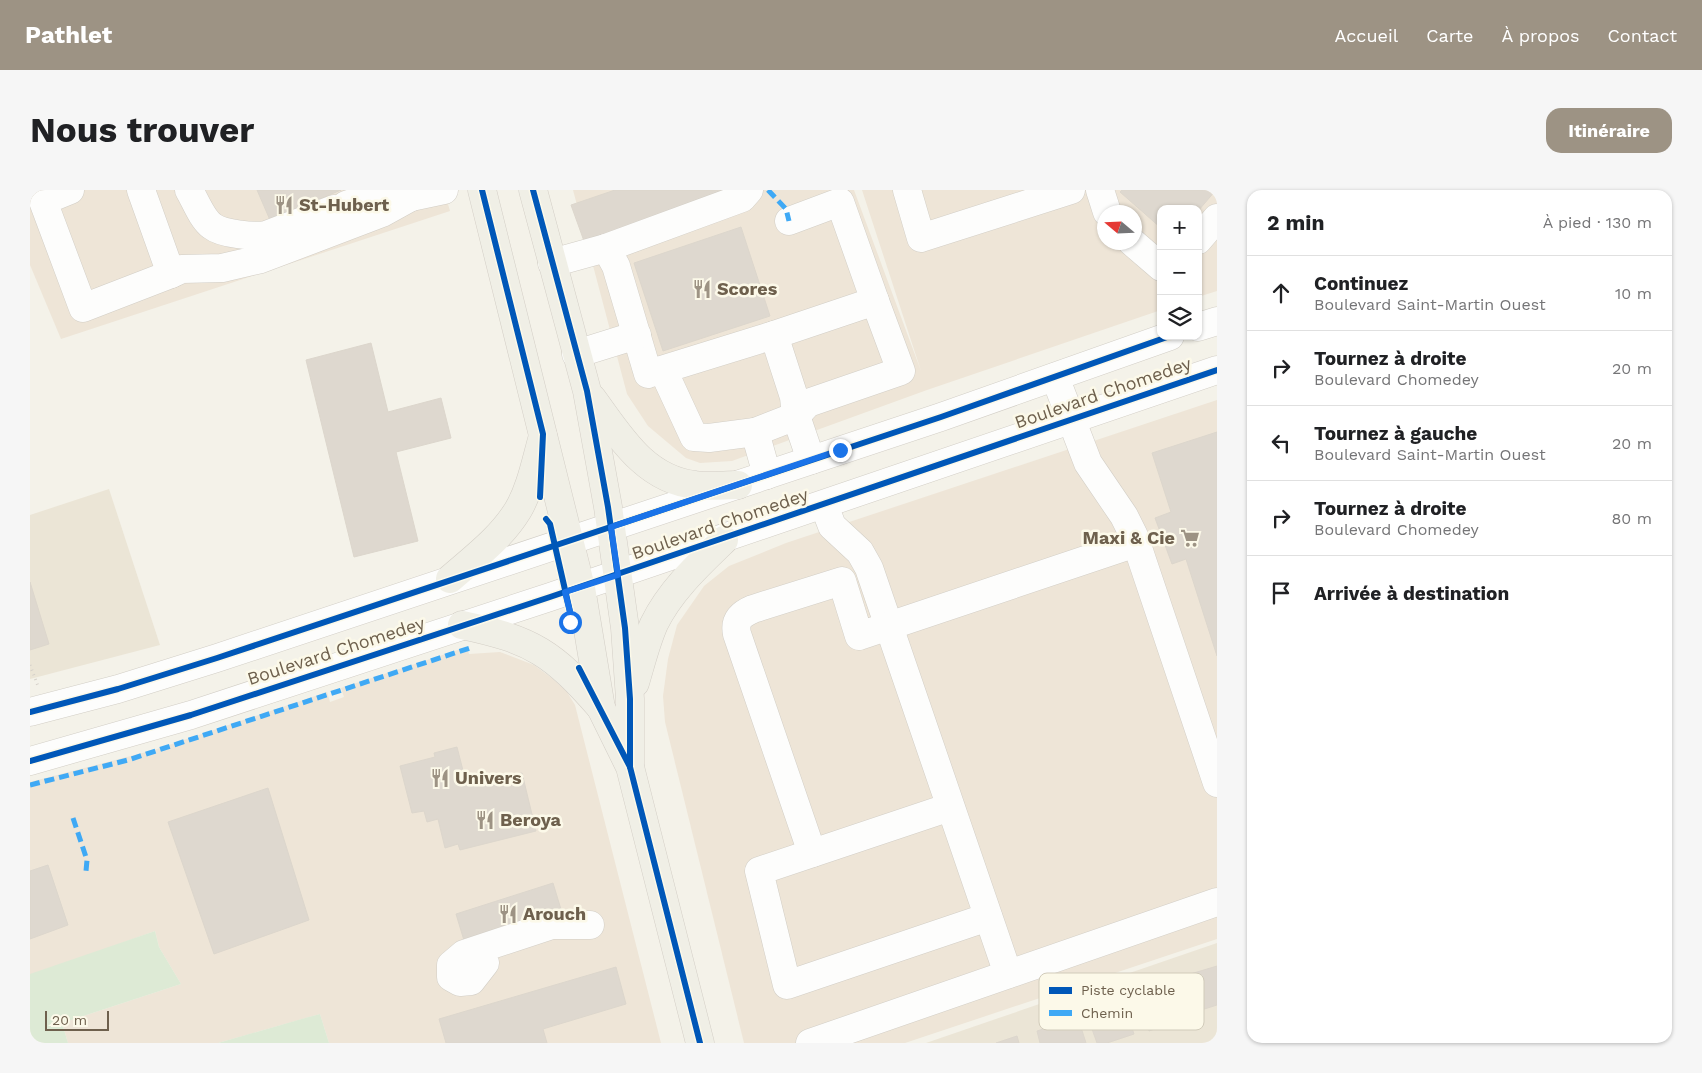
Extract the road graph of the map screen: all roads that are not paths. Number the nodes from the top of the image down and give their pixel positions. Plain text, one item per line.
1 (70, 190) edge
2 (141, 190) edge
3 (189, 190) edge
4 (444, 190) edge
5 (482, 190) edge
6 (533, 190) edge
7 (749, 190) edge
8 (907, 190) edge
9 (1071, 190) edge
10 (1100, 190) edge
11 (402, 192) edge
12 (1105, 205) edge
13 (1217, 218) edge
14 (790, 221) dead end
15 (1202, 235) edge
16 (606, 248) junction
17 (1141, 250) edge
18 (552, 263) junction
19 (1157, 264) edge
20 (171, 274) junction
21 (875, 301) junction
22 (1217, 321) edge
23 (1202, 326) edge
24 (637, 335) junction
25 (774, 336) junction
26 (1159, 340) edge
27 (576, 354) junction
28 (663, 370) junction
29 (1217, 370) edge
30 (1055, 377) junction
31 (587, 391) junction
32 (796, 416) junction
33 (1070, 419) junction
34 (755, 432) junction
35 (543, 434) junction
36 (811, 460) junction
37 (767, 475) junction
38 (738, 485) junction
39 (824, 505) junction
40 (611, 527) junction
41 (569, 540) junction
42 (724, 540) junction
43 (1136, 543) junction
44 (618, 575) junction
45 (450, 579) junction
46 (581, 588) junction
47 (462, 625) junction
48 (888, 626) junction
49 (34, 699) edge
50 (630, 699) junction
51 (601, 708) junction
52 (30, 760) edge
53 (630, 767) junction
54 (1217, 783) edge
55 (950, 807) junction
56 (812, 853) junction
57 (1217, 902) edge
58 (988, 917) junction
59 (590, 925) dead end
60 (485, 963) dead end
61 (1008, 974) junction
62 (700, 1043) edge
63 (810, 1043) edge

1 - 20 street
2 - 20 street
3 - 11 street
4 - 11 street
5 - 35 main road
6 - 18 main road
7 - 16 street
8 - 9 street
10 - 12 street
11 - 20 street
13 - 15 street
14 - 21 street
16 - 18 street
16 - 24 street
17 - 19 street
18 - 27 main road
21 - 25 street
21 - 32 street
22 - 23 street
24 - 27 street
24 - 28 street
25 - 28 street
25 - 32 street
26 - 30 street, Boulevard Chomedey
27 - 31 main road
28 - 34 street
29 - 33 street, Boulevard Chomedey
30 - 33 street
30 - 36 street, Boulevard Chomedey
31 - 38 main road
31 - 40 main road
32 - 34 street
32 - 36 street
33 - 39 street, Boulevard Chomedey
33 - 43 street
34 - 37 street
35 - 41 main road
35 - 45 main road
36 - 37 street, Boulevard Chomedey
37 - 38 street, Boulevard Chomedey
38 - 40 street, Boulevard Chomedey
39 - 42 street, Boulevard Chomedey
39 - 48 street
40 - 41 street, Boulevard Chomedey
40 - 44 main road
41 - 45 street, Boulevard Chomedey
41 - 46 main road
42 - 44 street, Boulevard Chomedey
42 - 50 main road
43 - 48 street
43 - 54 street
44 - 46 street, Boulevard Chomedey
44 - 50 main road
45 - 49 street, Boulevard Chomedey
46 - 47 street, Boulevard Chomedey
46 - 51 main road
47 - 51 main road
47 - 52 street, Boulevard Chomedey
48 - 55 street
48 - 56 street
50 - 53 main road
51 - 53 main road
53 - 62 main road
55 - 56 street
55 - 58 street
56 - 58 street
57 - 61 street
58 - 61 street
59 - 60 street
61 - 63 street

